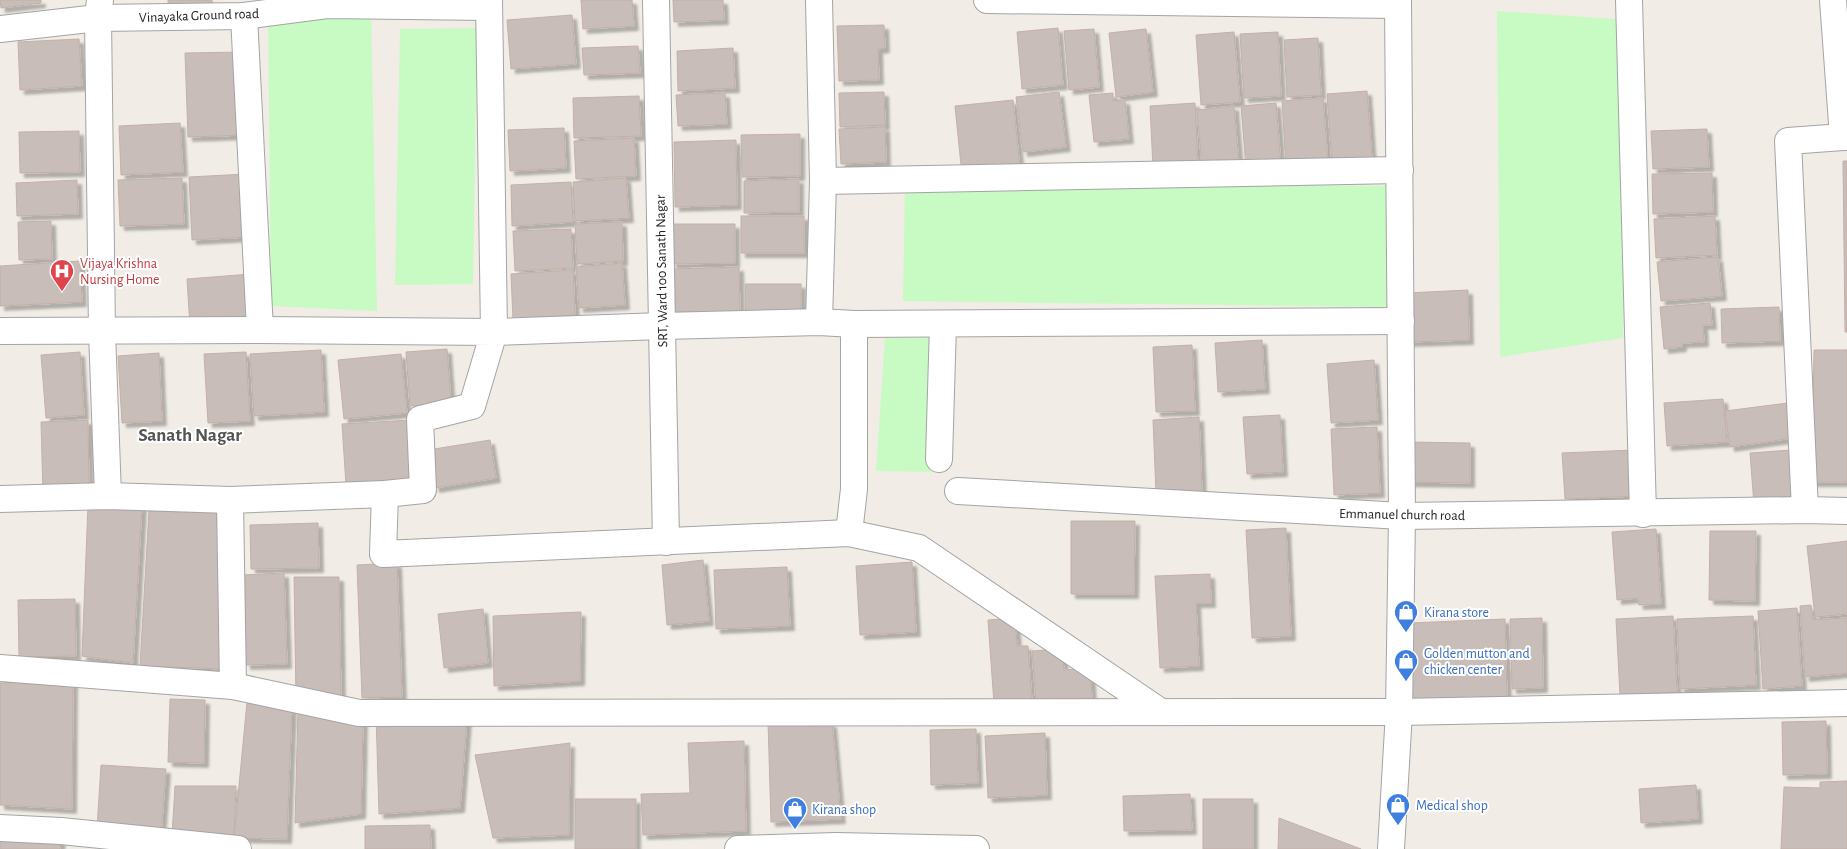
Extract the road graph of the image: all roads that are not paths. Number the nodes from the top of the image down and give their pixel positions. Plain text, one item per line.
1 (656, 0) edge
2 (819, 0) edge
3 (987, 0) edge
4 (1629, 0) edge
5 (1833, 0) edge
6 (488, 3) edge
7 (1398, 3) edge
8 (99, 9) edge
9 (244, 16) junction
10 (0, 29) edge
11 (1845, 137) edge
12 (1400, 170) junction
13 (823, 181) junction
14 (1401, 321) junction
15 (819, 322) junction
16 (854, 324) junction
17 (943, 324) junction
18 (662, 326) junction
19 (260, 330) junction
20 (0, 331) edge
21 (102, 332) junction
22 (494, 332) junction
23 (939, 459) dead end
24 (958, 491) dead end
25 (385, 494) junction
26 (108, 496) junction
27 (0, 499) edge
28 (230, 500) junction
29 (1805, 510) junction
30 (1847, 511) edge
31 (1644, 514) junction
32 (1402, 516) junction
33 (849, 533) junction
34 (666, 542) junction
35 (0, 668) edge
36 (233, 686) junction
37 (1847, 703) edge
38 (1161, 712) junction
39 (1399, 712) junction
40 (0, 828) edge
41 (836, 847) edge
42 (238, 849) edge
43 (738, 849) edge
44 (976, 849) edge
45 (1391, 849) edge

1 - 18 street, SRT, Ward 100 Sanath Nagar
2 - 13 street
3 - 7 street
4 - 31 street
5 - 11 street
6 - 9 street, Vinayaka Ground road
6 - 22 street
7 - 12 street
8 - 9 street, Vinayaka Ground road
8 - 10 street, Vinayaka Ground road
8 - 21 street
9 - 19 street
11 - 29 street
12 - 13 street
12 - 14 street
13 - 15 street
14 - 17 street
14 - 32 street
15 - 16 street
15 - 18 street
16 - 17 street
16 - 33 street
17 - 23 street
18 - 22 street
18 - 34 street, SRT, Ward 100 Sanath Nagar
19 - 21 street
19 - 22 street
20 - 21 street
21 - 26 street
22 - 25 street
24 - 32 street, Emmanuel church road
25 - 28 street
25 - 34 street
26 - 27 street
26 - 28 street
28 - 36 street
29 - 30 street, Emmanuel church road
29 - 31 street, Emmanuel church road
31 - 32 street, Emmanuel church road
32 - 39 street
33 - 34 street
33 - 38 street
35 - 36 street
36 - 38 street
37 - 39 street
38 - 39 street
39 - 45 street
40 - 42 street
41 - 43 street
41 - 44 street

